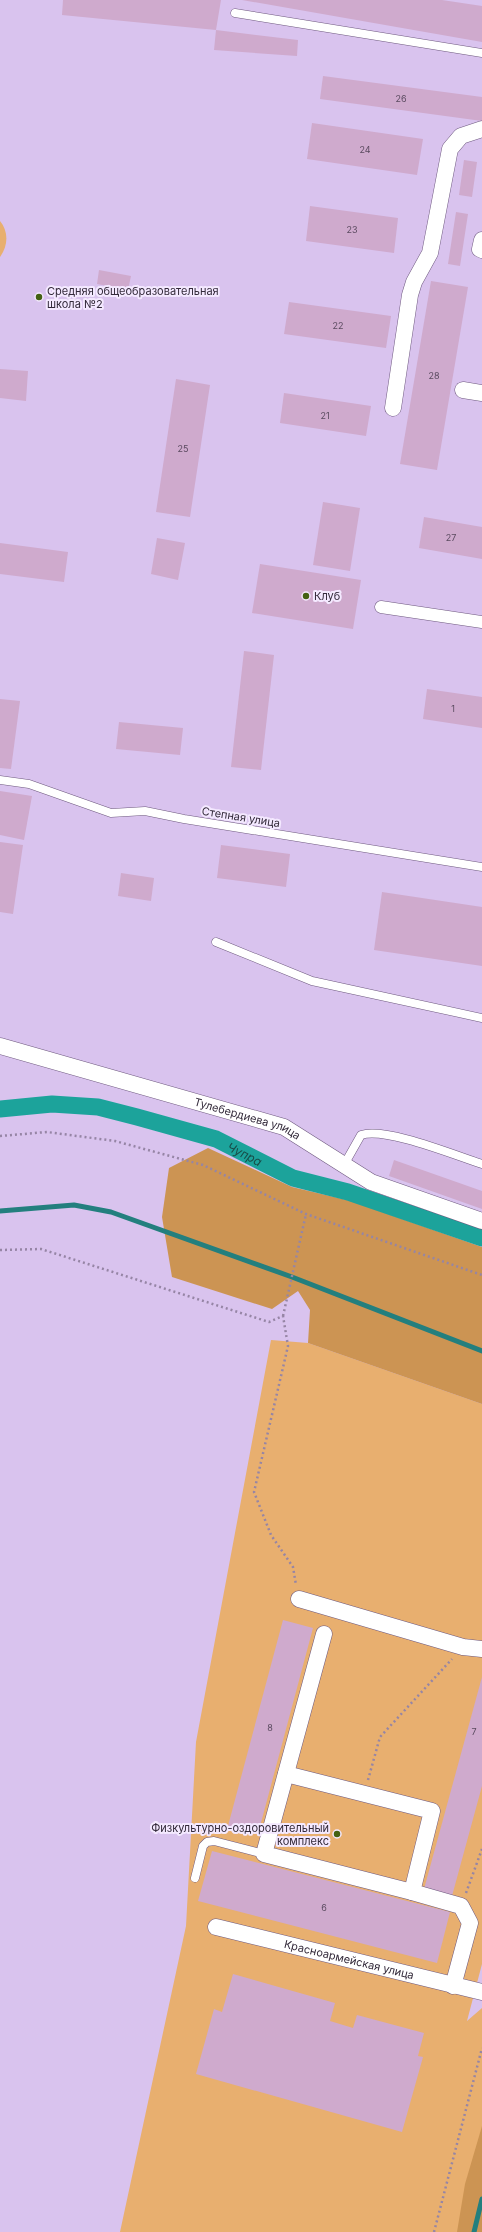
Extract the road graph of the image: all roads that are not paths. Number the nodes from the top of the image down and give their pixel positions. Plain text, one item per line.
1 (235, 13) dead end
2 (482, 53) edge
3 (482, 129) edge
4 (482, 240) edge
5 (482, 250) edge
6 (463, 390) dead end
7 (482, 393) edge
8 (393, 408) dead end
9 (382, 607) dead end
10 (482, 622) edge
11 (0, 780) edge
12 (482, 867) edge
13 (216, 942) dead end
14 (482, 1018) edge
15 (0, 1046) edge
16 (482, 1164) edge
17 (344, 1165) junction
18 (482, 1221) edge
19 (299, 1599) road end
20 (324, 1634) dead end
21 (482, 1649) edge
22 (286, 1774) junction
23 (264, 1854) junction
24 (195, 1878) dead end
25 (412, 1892) junction
26 (216, 1927) dead end
27 (453, 1986) junction
28 (482, 1992) edge

1 - 2 lane
3 - 8 street
4 - 5 street
6 - 7 street
9 - 10 street
11 - 12 lane, Степная улица
13 - 14 lane
15 - 17 street, Тулебердиева улица
16 - 17 lane
17 - 18 street, Тулебердиева улица
19 - 21 street
20 - 22 street
22 - 23 street
22 - 25 street
23 - 24 lane
23 - 25 street
25 - 27 street
26 - 27 street, Красноармейская улица
27 - 28 street, Красноармейская улица

